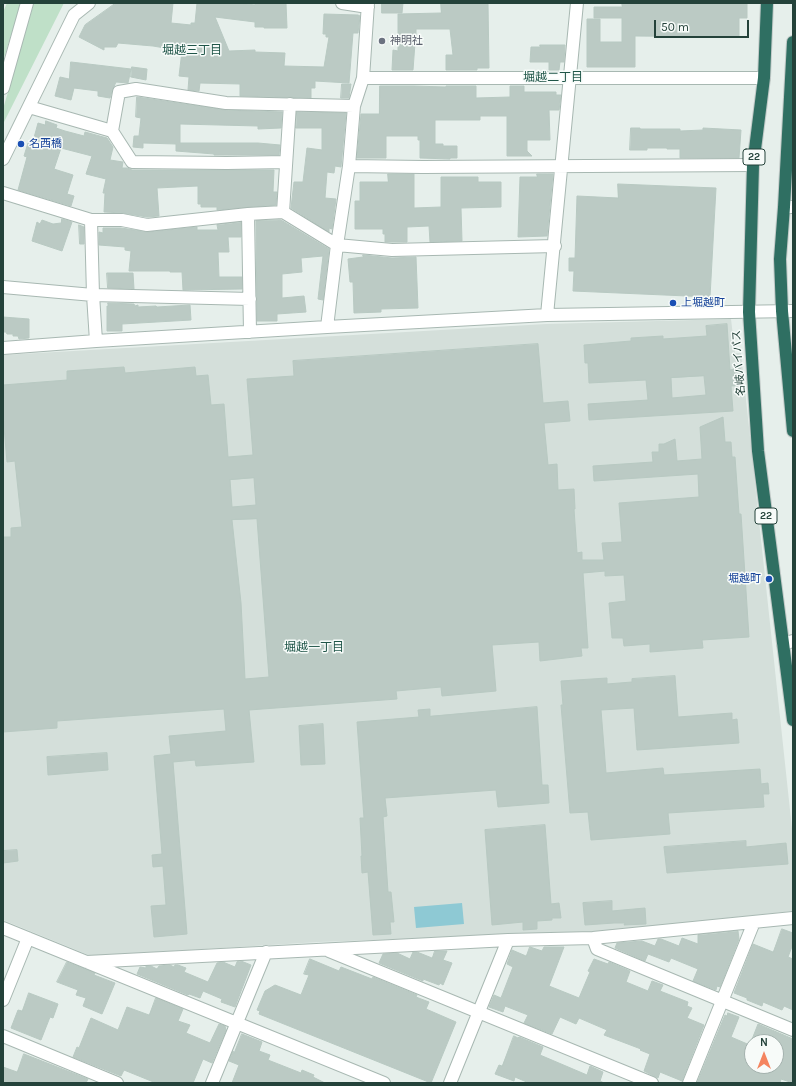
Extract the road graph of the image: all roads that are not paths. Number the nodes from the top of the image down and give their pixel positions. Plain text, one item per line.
1 (27, 3) edge
2 (89, 3) edge
3 (342, 3) edge
4 (578, 3) edge
5 (767, 3) edge
6 (368, 5) edge
7 (793, 42) edge
8 (362, 78) junction
9 (571, 78) junction
10 (764, 78) junction
11 (3, 88) edge
12 (290, 104) junction
13 (354, 106) junction
14 (29, 107) junction
15 (112, 131) junction
16 (3, 159) edge
17 (286, 162) junction
18 (753, 165) junction
19 (349, 166) junction
20 (562, 166) junction
21 (3, 193) edge
22 (789, 207) edge
23 (283, 212) junction
24 (248, 214) junction
25 (91, 220) junction
26 (337, 245) junction
27 (555, 246) junction
28 (3, 287) edge
29 (93, 295) junction
30 (250, 299) junction
31 (787, 311) edge
32 (749, 312) junction
33 (547, 315) junction
34 (327, 327) junction
35 (250, 332) junction
36 (96, 341) junction
37 (3, 348) edge
38 (793, 431) edge
39 (788, 642) edge
40 (793, 720) edge
41 (793, 918) edge
42 (754, 922) junction
43 (3, 928) edge
44 (28, 938) junction
45 (593, 938) junction
46 (508, 940) junction
47 (326, 949) junction
48 (266, 952) junction
49 (87, 962) junction
50 (3, 1000) edge
51 (722, 1001) junction
52 (479, 1012) junction
53 (237, 1023) junction
54 (793, 1030) edge
55 (3, 1036) edge
56 (117, 1083) edge
57 (212, 1083) edge
58 (384, 1083) edge
59 (450, 1083) edge
60 (652, 1083) edge
61 (689, 1083) edge

1 - 11 street
2 - 14 street
3 - 6 street
4 - 9 street
5 - 10 highway, 名岐バイパス / 22
6 - 8 street
7 - 22 highway
8 - 9 street
8 - 13 street
9 - 10 street
9 - 20 street
10 - 18 highway, 名岐バイパス / 22
12 - 13 street
12 - 15 street
12 - 17 street
13 - 19 street
14 - 15 street
14 - 16 street
15 - 17 street
17 - 23 street
18 - 20 street
18 - 32 highway, 名岐バイパス / 22
19 - 20 street
19 - 26 street
20 - 27 street
21 - 25 street
22 - 31 highway
23 - 24 street
23 - 26 street
24 - 25 street
24 - 30 street
25 - 29 street
26 - 27 street
26 - 34 street
27 - 33 street
28 - 29 street
29 - 30 street
29 - 36 street
30 - 35 street
31 - 32 street
31 - 38 highway
32 - 33 street
32 - 39 highway, 名岐バイパス / 22
33 - 34 street
34 - 35 street
35 - 36 street
36 - 37 street
39 - 40 highway, 名岐バイパス / 22
41 - 42 street
42 - 45 street
42 - 51 street
43 - 44 street
44 - 49 street
44 - 50 street
45 - 46 street
45 - 51 street
46 - 47 street
46 - 52 street
47 - 48 street
47 - 52 street
48 - 49 street
48 - 53 street
49 - 53 street
51 - 54 street
51 - 61 street
52 - 59 street
52 - 60 street
53 - 57 street
53 - 58 street
55 - 56 street

